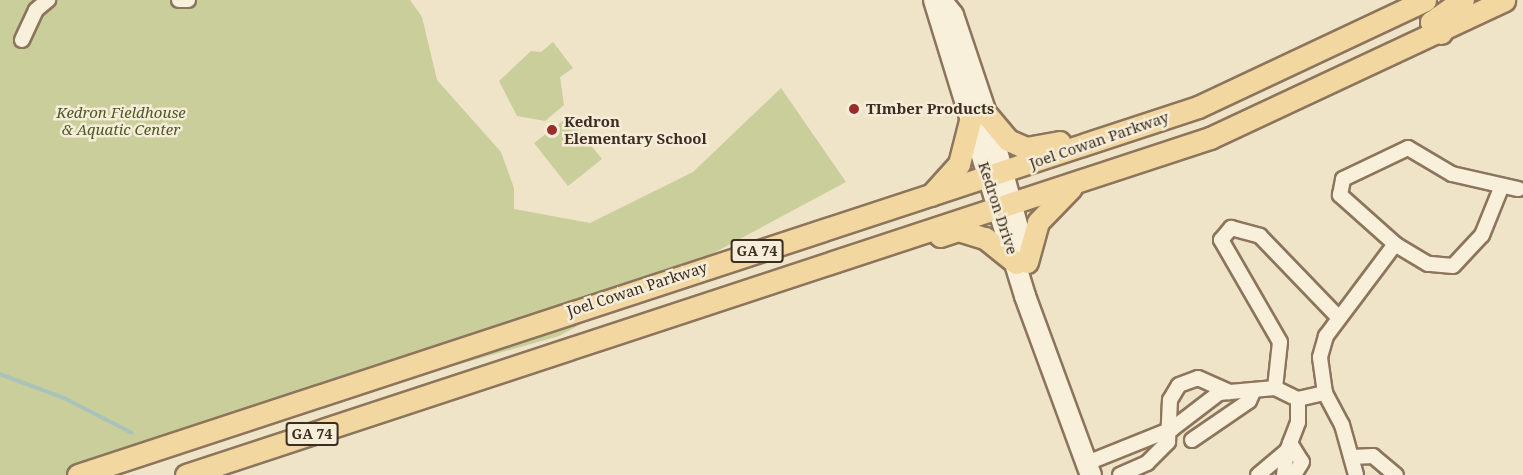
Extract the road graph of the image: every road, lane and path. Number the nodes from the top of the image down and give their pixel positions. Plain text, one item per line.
1 (48, 0) edge
2 (179, 0) edge
3 (188, 0) edge
4 (934, 0) edge
5 (941, 0) edge
6 (1425, 0) edge
7 (1463, 0) edge
8 (1504, 0) edge
9 (1441, 33) junction
10 (22, 40) dead end
11 (1198, 107) junction
12 (978, 118) junction
13 (1079, 181) junction
14 (1502, 188) junction
15 (1518, 189) dead end
16 (1001, 191) junction
17 (928, 197) junction
18 (1395, 244) junction
19 (1022, 263) junction
20 (830, 265) junction
21 (807, 272) junction
22 (1339, 318) junction
23 (1275, 388) junction
24 (1254, 390) junction
25 (1230, 392) junction
26 (1325, 393) junction
27 (1298, 399) junction
28 (1172, 429) junction
29 (1192, 440) dead end
30 (1288, 447) junction
31 (1352, 457) junction
32 (1089, 469) edge
33 (78, 475) edge
34 (186, 475) edge
35 (1120, 475) edge
36 (1258, 475) edge
37 (1284, 475) edge
38 (1294, 475) edge
39 (1356, 475) edge
40 (1396, 475) edge

1 - 10 street
2 - 3 street
4 - 12 street, Kedron Drive
5 - 12 street, Kedron Drive
6 - 11 main road, Joel Cowan Parkway / GA 74
7 - 9 main road
8 - 9 main road, Joel Cowan Parkway / GA 74
9 - 13 main road, Joel Cowan Parkway / GA 74
11 - 12 main road
11 - 16 main road, Joel Cowan Parkway / GA 74
12 - 16 street, Kedron Drive
12 - 17 main road
13 - 16 main road, Joel Cowan Parkway / GA 74
13 - 19 main road
14 - 15 street
14 - 18 street
14 - 18 street
16 - 17 main road, Joel Cowan Parkway / GA 74
16 - 19 street, Kedron Drive
16 - 20 main road, Joel Cowan Parkway / GA 74
16 - 21 main road
17 - 33 main road, Joel Cowan Parkway / GA 74
18 - 22 street
19 - 20 main road
19 - 32 street, Kedron Drive
20 - 21 main road, Joel Cowan Parkway / GA 74
21 - 34 main road, Joel Cowan Parkway / GA 74
22 - 23 street
22 - 26 street
23 - 24 street
23 - 27 street
24 - 25 street
24 - 29 street
25 - 28 street
25 - 28 street
26 - 27 street
26 - 31 street
27 - 30 street
28 - 32 street
28 - 35 street
30 - 36 street
30 - 37 street
30 - 38 street
31 - 39 street
31 - 40 street

